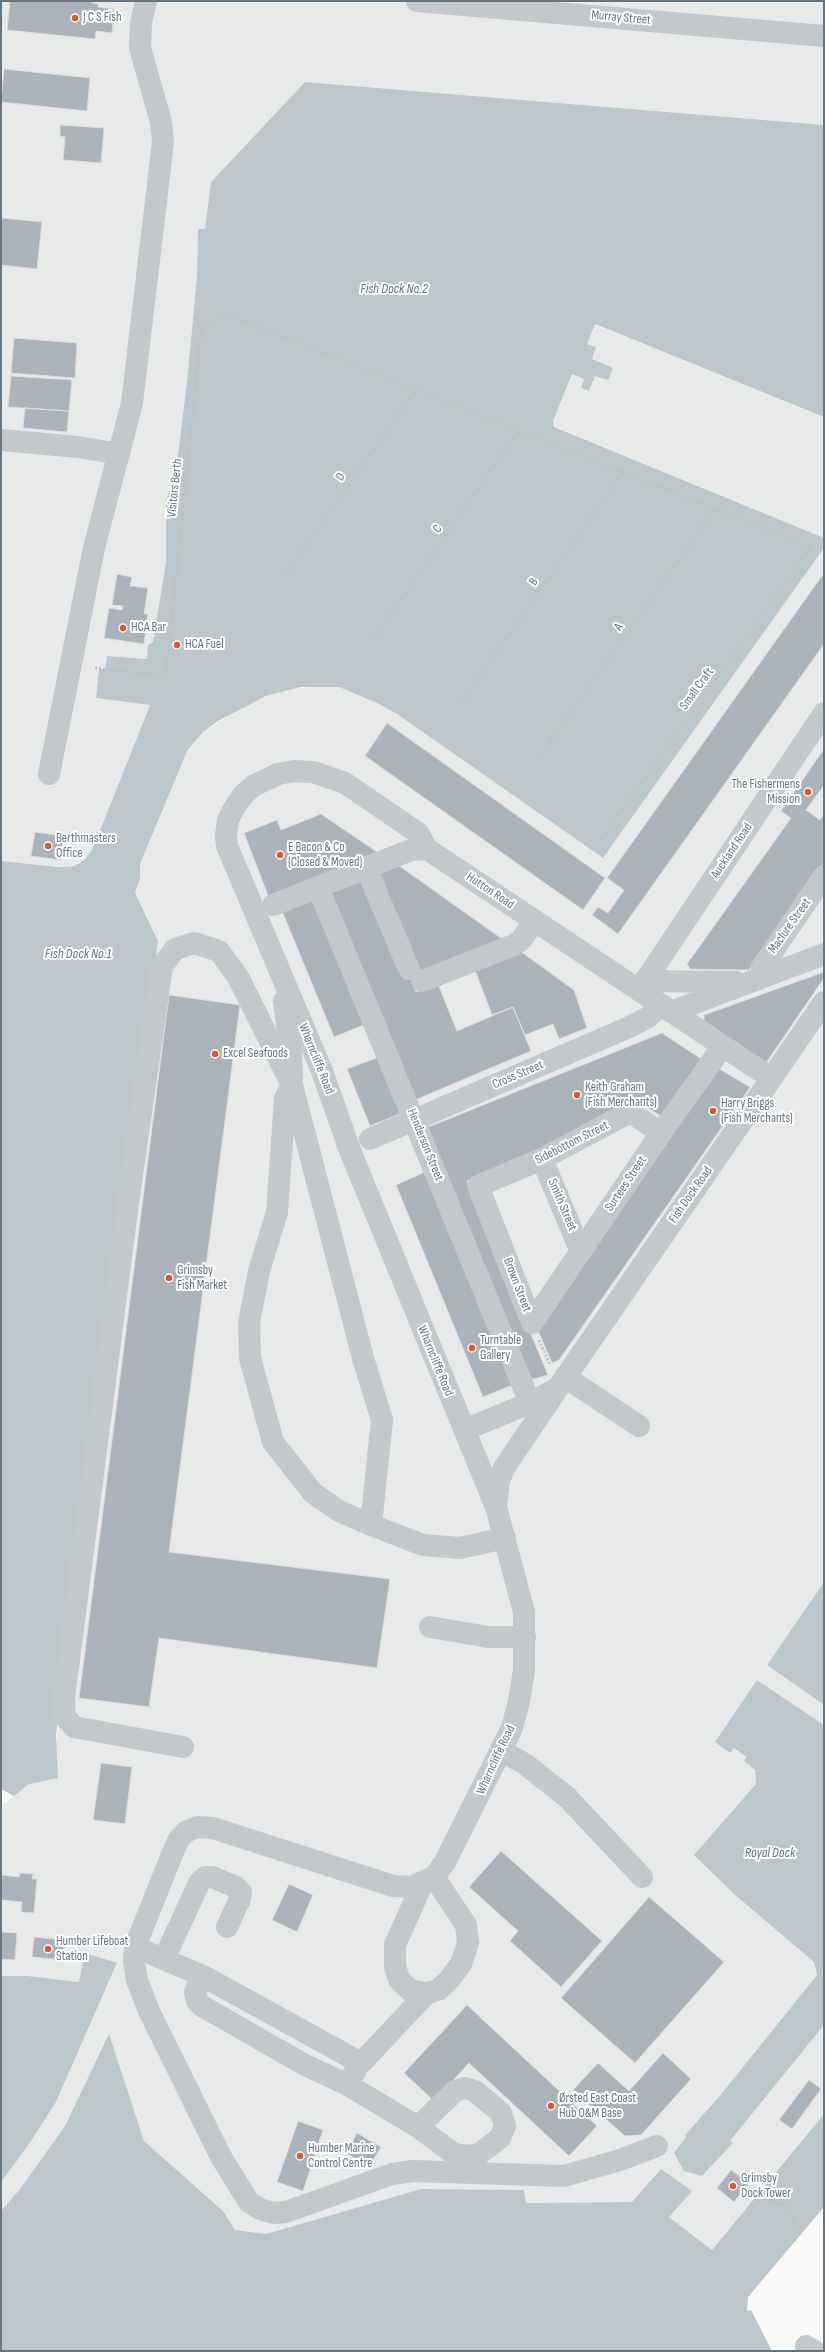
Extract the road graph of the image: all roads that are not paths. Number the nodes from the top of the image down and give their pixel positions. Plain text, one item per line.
1 (146, 1) edge
2 (417, 1) edge
3 (824, 36) edge
4 (1, 440) edge
5 (119, 454) junction
6 (823, 715) edge
7 (49, 774) dead end
8 (226, 835) joint
9 (427, 849) junction
10 (366, 868) junction
11 (824, 876) edge
12 (318, 887) junction
13 (273, 905) dead end
14 (535, 921) junction
15 (824, 954) edge
16 (281, 974) junction
17 (754, 980) junction
18 (642, 986) junction
19 (824, 1002) edge
20 (667, 1008) junction
21 (723, 1046) junction
22 (771, 1078) junction
23 (292, 1085) junction
24 (414, 1119) junction
25 (661, 1133) junction
26 (370, 1139) dead end
27 (542, 1159) junction
28 (478, 1186) joint
29 (581, 1252) junction
30 (532, 1323) joint
31 (561, 1383) junction
32 (530, 1403) junction
33 (640, 1426) dead end
34 (464, 1430) junction
35 (496, 1507) junction
36 (371, 1525) junction
37 (505, 1538) junction
38 (430, 1627) dead end
39 (525, 1637) junction
40 (183, 1747) dead end
41 (502, 1751) junction
42 (642, 1877) dead end
43 (428, 1880) junction
44 (227, 1927) dead end
45 (135, 1947) junction
46 (164, 1959) junction
47 (203, 1976) junction
48 (427, 1993) junction
49 (361, 2063) junction
50 (346, 2084) junction
51 (418, 2127) dead end
52 (657, 2146) dead end

1 - 5 street
2 - 3 street, Murray Street
4 - 5 street
5 - 7 street
6 - 18 street, Auckland Road
8 - 9 street, Hutton Road
8 - 16 street, Wharncliffe Road
9 - 10 street
9 - 14 street, Hutton Road
10 - 12 street
10 - 14 street
11 - 17 street, Maclure Street
12 - 13 street
12 - 24 street, Henderson Street
14 - 18 street, Hutton Road
15 - 17 street, Cross Street
16 - 23 street
16 - 34 street, Wharncliffe Road
17 - 18 street, Cross Street
17 - 20 street, Cross Street
18 - 20 street, Hutton Road
19 - 22 street, Fish Dock Road
20 - 21 street, Hutton Road
20 - 24 street, Cross Street
21 - 22 street, Hutton Road
21 - 25 street, Surtees Street
22 - 31 street, Fish Dock Road
23 - 36 street
23 - 36 street
23 - 40 street
24 - 26 street, Cross Street
24 - 32 street, Henderson Street
25 - 27 street, Sidebottom Street
25 - 29 street, Surtees Street
27 - 28 street, Sidebottom Street
27 - 29 street, Smith Street
28 - 30 street, Brown Street
29 - 30 street, Surtees Street
31 - 32 street, Fish Dock Road
31 - 33 street
31 - 35 street, Fish Dock Road
32 - 34 street, Fish Dock Road
34 - 35 street, Wharncliffe Road
35 - 37 street, Wharncliffe Road
36 - 37 street
37 - 39 street, Wharncliffe Road
38 - 39 street
39 - 41 street, Wharncliffe Road
41 - 42 street
41 - 43 street, Wharncliffe Road
43 - 45 street
43 - 48 street, Wharncliffe Road
43 - 48 street
44 - 46 street
45 - 46 street
45 - 52 street
46 - 47 street
47 - 49 street
47 - 50 street
48 - 49 street
49 - 50 street
50 - 51 street

